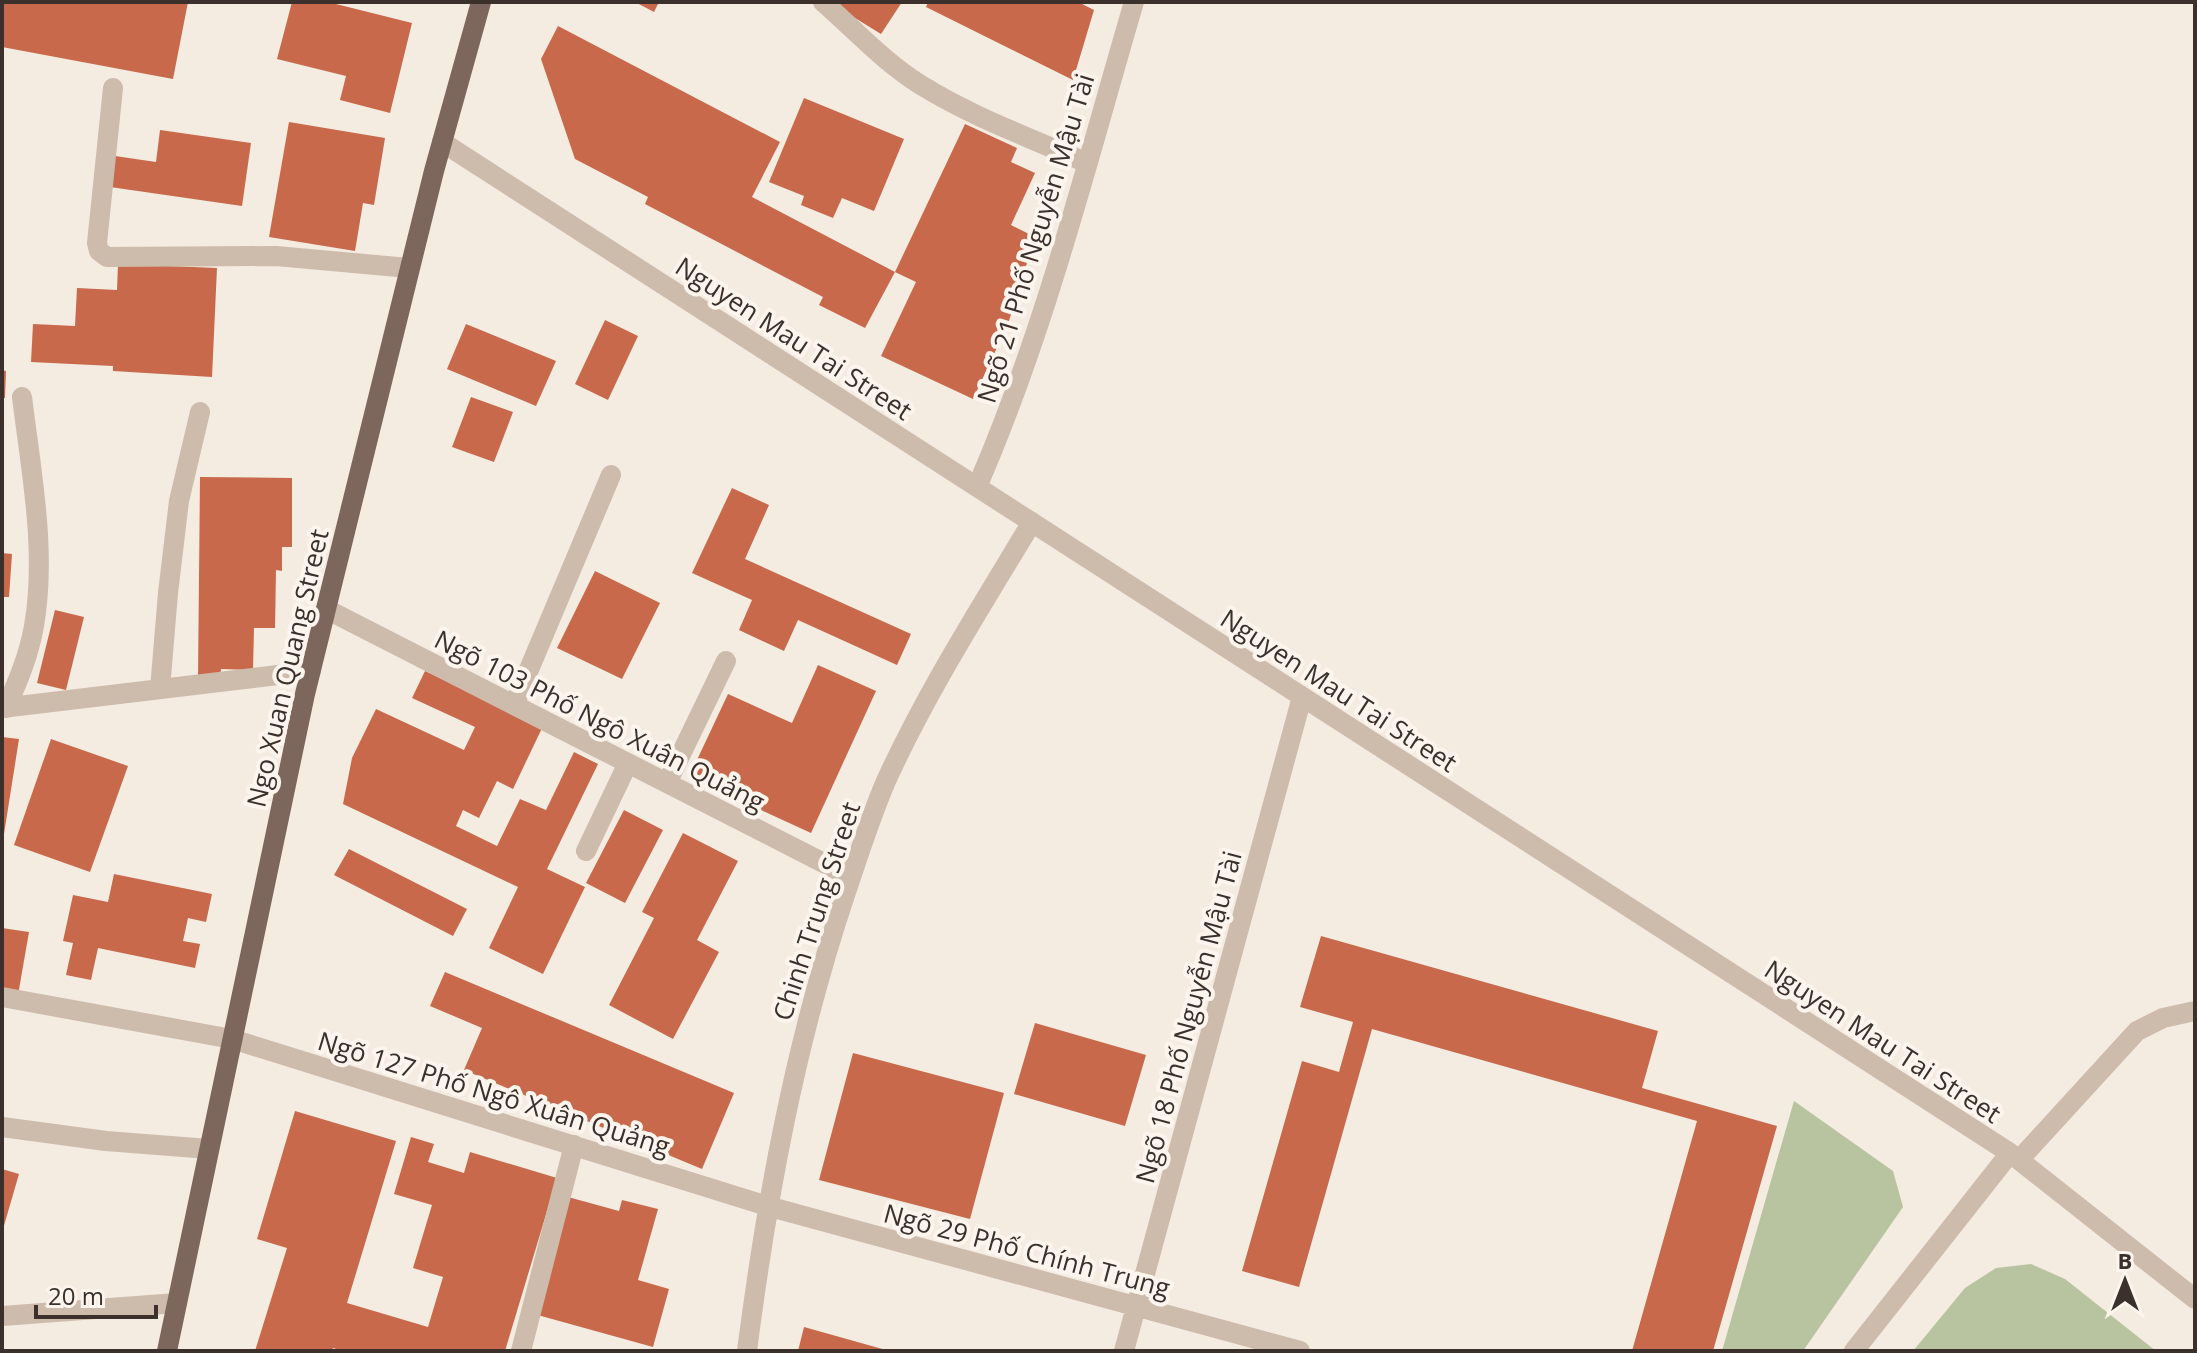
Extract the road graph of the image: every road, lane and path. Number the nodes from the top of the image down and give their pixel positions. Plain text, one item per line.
1 (481, 2) edge
2 (823, 2) edge
3 (1134, 2) edge
4 (113, 88) dead end
5 (442, 142) junction
6 (1087, 163) junction
7 (409, 268) junction
8 (22, 397) dead end
9 (200, 412) dead end
10 (611, 475) dead end
11 (977, 487) junction
12 (1032, 522) junction
13 (326, 609) junction
14 (726, 661) dead end
15 (311, 671) junction
16 (160, 689) junction
17 (1302, 697) junction
18 (514, 705) junction
19 (4, 708) edge
20 (628, 763) junction
21 (667, 783) junction
22 (586, 851) dead end
23 (851, 877) junction
24 (2, 997) edge
25 (2195, 1011) edge
26 (232, 1039) junction
27 (2, 1127) edge
28 (574, 1145) junction
29 (209, 1149) junction
30 (2015, 1157) junction
31 (740, 1198) joint
32 (767, 1206) junction
33 (2195, 1299) edge
34 (177, 1303) junction
35 (1136, 1306) junction
36 (2, 1316) edge
37 (167, 1351) edge
38 (521, 1351) edge
39 (747, 1351) edge
40 (1124, 1351) edge
41 (1300, 1351) edge
42 (1854, 1351) edge

1 - 5 main road, Ngo Xuan Quang Street
2 - 6 street
3 - 6 street, Ngõ 21 Phố Nguyễn Mậu Tài
4 - 7 street
5 - 7 main road, Ngo Xuan Quang Street
5 - 11 street, Nguyen Mau Tai Street
6 - 11 street, Ngõ 21 Phố Nguyễn Mậu Tài
7 - 13 main road, Ngo Xuan Quang Street
8 - 19 street
9 - 16 street
10 - 18 street
11 - 12 street, Nguyen Mau Tai Street
12 - 17 street, Nguyen Mau Tai Street
12 - 23 street, Chinh Trung Street
13 - 15 main road, Ngo Xuan Quang Street
13 - 18 street, Ngõ 103 Phố Ngô Xuân Quảng
14 - 21 street
15 - 16 street
15 - 26 main road, Ngo Xuan Quang Street
16 - 19 street
17 - 30 street, Nguyen Mau Tai Street
17 - 35 street, Ngõ 18 Phố Nguyễn Mậu Tài
18 - 20 street, Ngõ 103 Phố Ngô Xuân Quảng
20 - 21 street, Ngõ 103 Phố Ngô Xuân Quảng
20 - 22 street
21 - 23 street, Ngõ 103 Phố Ngô Xuân Quảng
23 - 32 street, Chinh Trung Street
24 - 26 street, Ngõ 127 Phố Ngô Xuân Quảng
25 - 30 street
26 - 28 street, Ngõ 127 Phố Ngô Xuân Quảng
26 - 29 main road, Ngo Xuan Quang Street
27 - 29 street
28 - 31 street, Ngõ 127 Phố Ngô Xuân Quảng
28 - 38 street
29 - 34 main road, Ngo Xuan Quang Street
30 - 33 street, Nguyen Mau Tai Street
30 - 42 street
31 - 32 street, Ngõ 29 Phố Chính Trung
32 - 35 street, Ngõ 29 Phố Chính Trung
32 - 39 street, Chinh Trung Street
34 - 36 street
34 - 37 main road, Ngo Xuan Quang Street
35 - 40 street, Ngõ 18 Phố Nguyễn Mậu Tài
35 - 41 street, Ngõ 29 Phố Chính Trung

